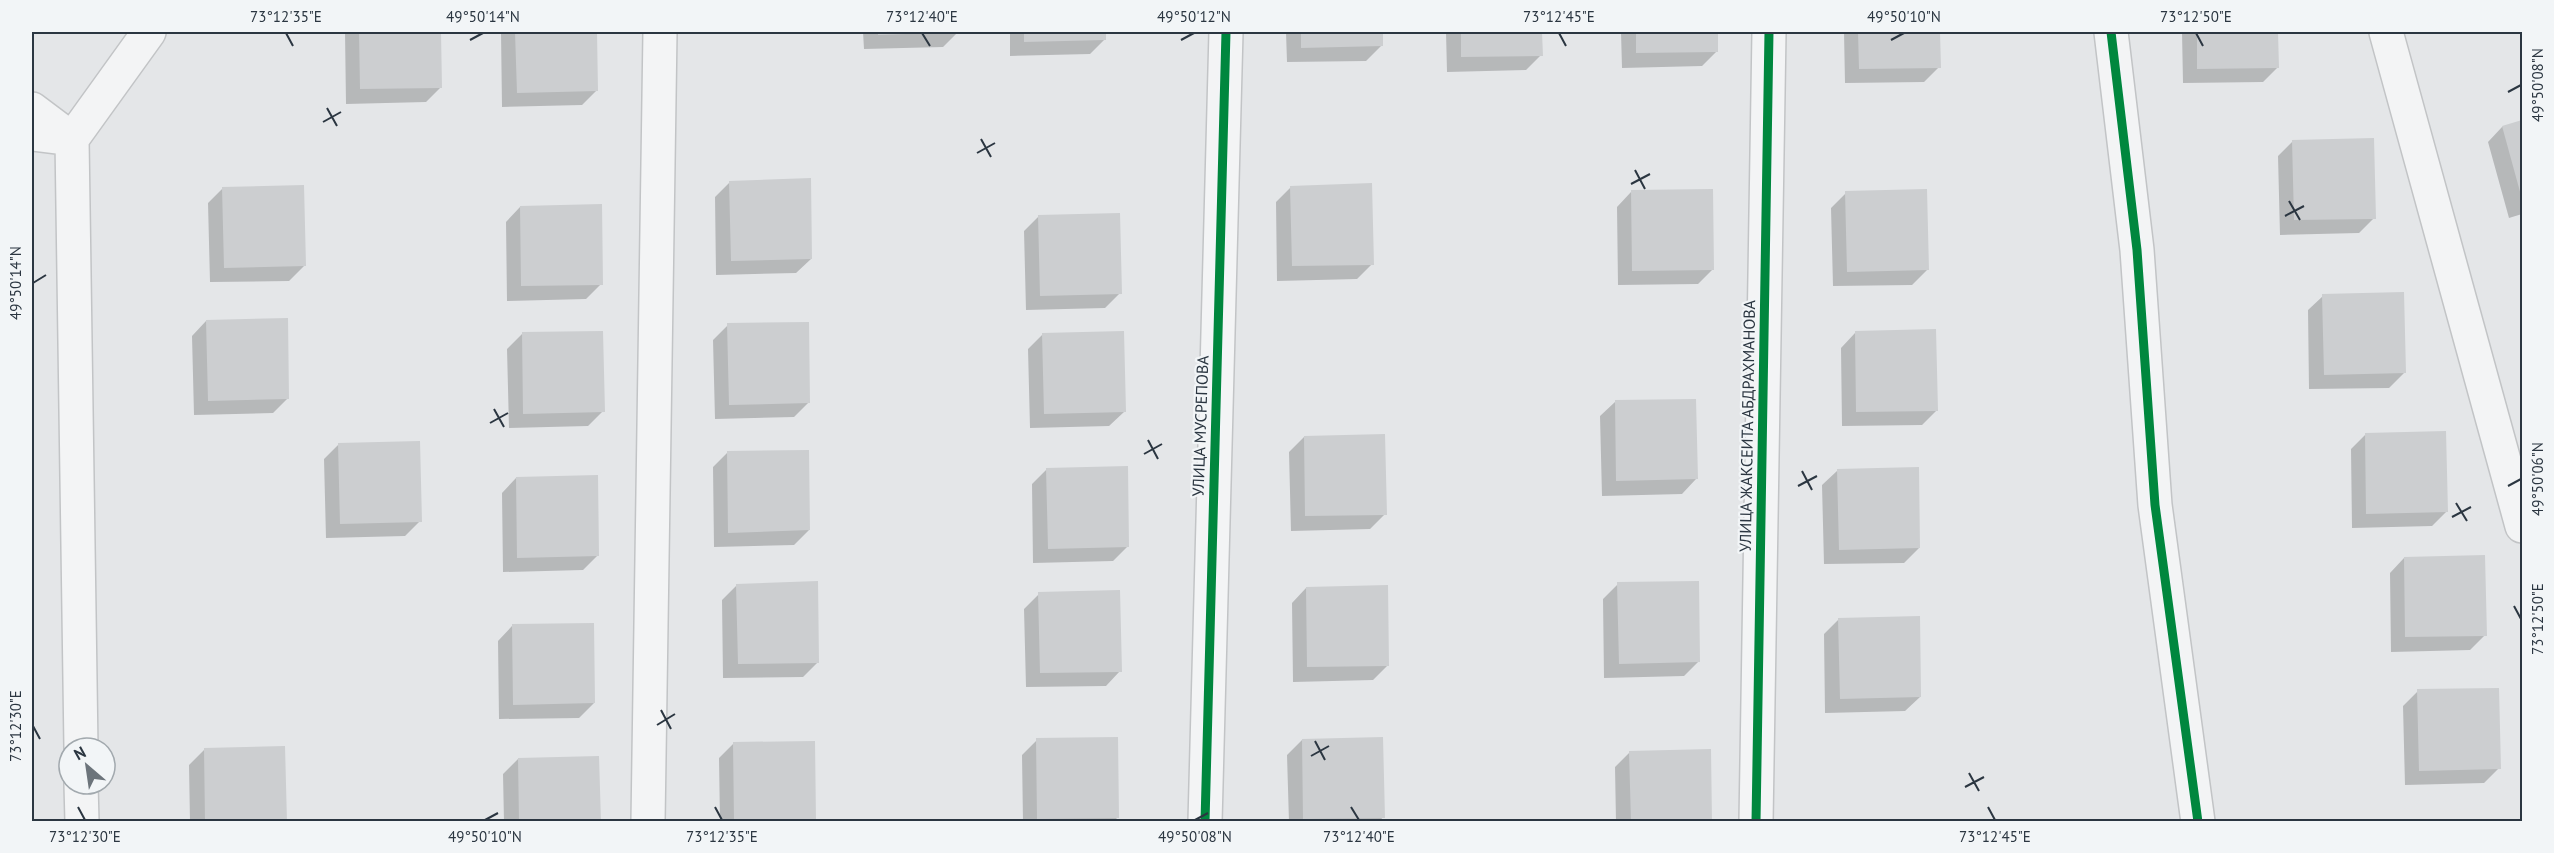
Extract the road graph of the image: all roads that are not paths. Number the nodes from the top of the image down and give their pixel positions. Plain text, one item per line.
1 (149, 32) edge
2 (660, 32) edge
3 (1226, 32) edge
4 (1769, 32) edge
5 (2111, 32) edge
6 (2386, 32) edge
7 (32, 109) edge
8 (32, 134) edge
9 (72, 139) junction
10 (2523, 526) edge
11 (81, 736) edge
12 (81, 796) edge
13 (82, 822) edge
14 (648, 822) edge
15 (1205, 822) edge
16 (1756, 822) edge
17 (2198, 822) edge

1 - 9 street
2 - 14 street
3 - 15 street, УЛИЦА МУСРЕПОВА
4 - 16 street, УЛИЦА ЖАКСЕИТА АБДРАХМАНОВА
5 - 17 street
6 - 10 street
7 - 9 street
8 - 9 street
9 - 11 street
12 - 13 street

